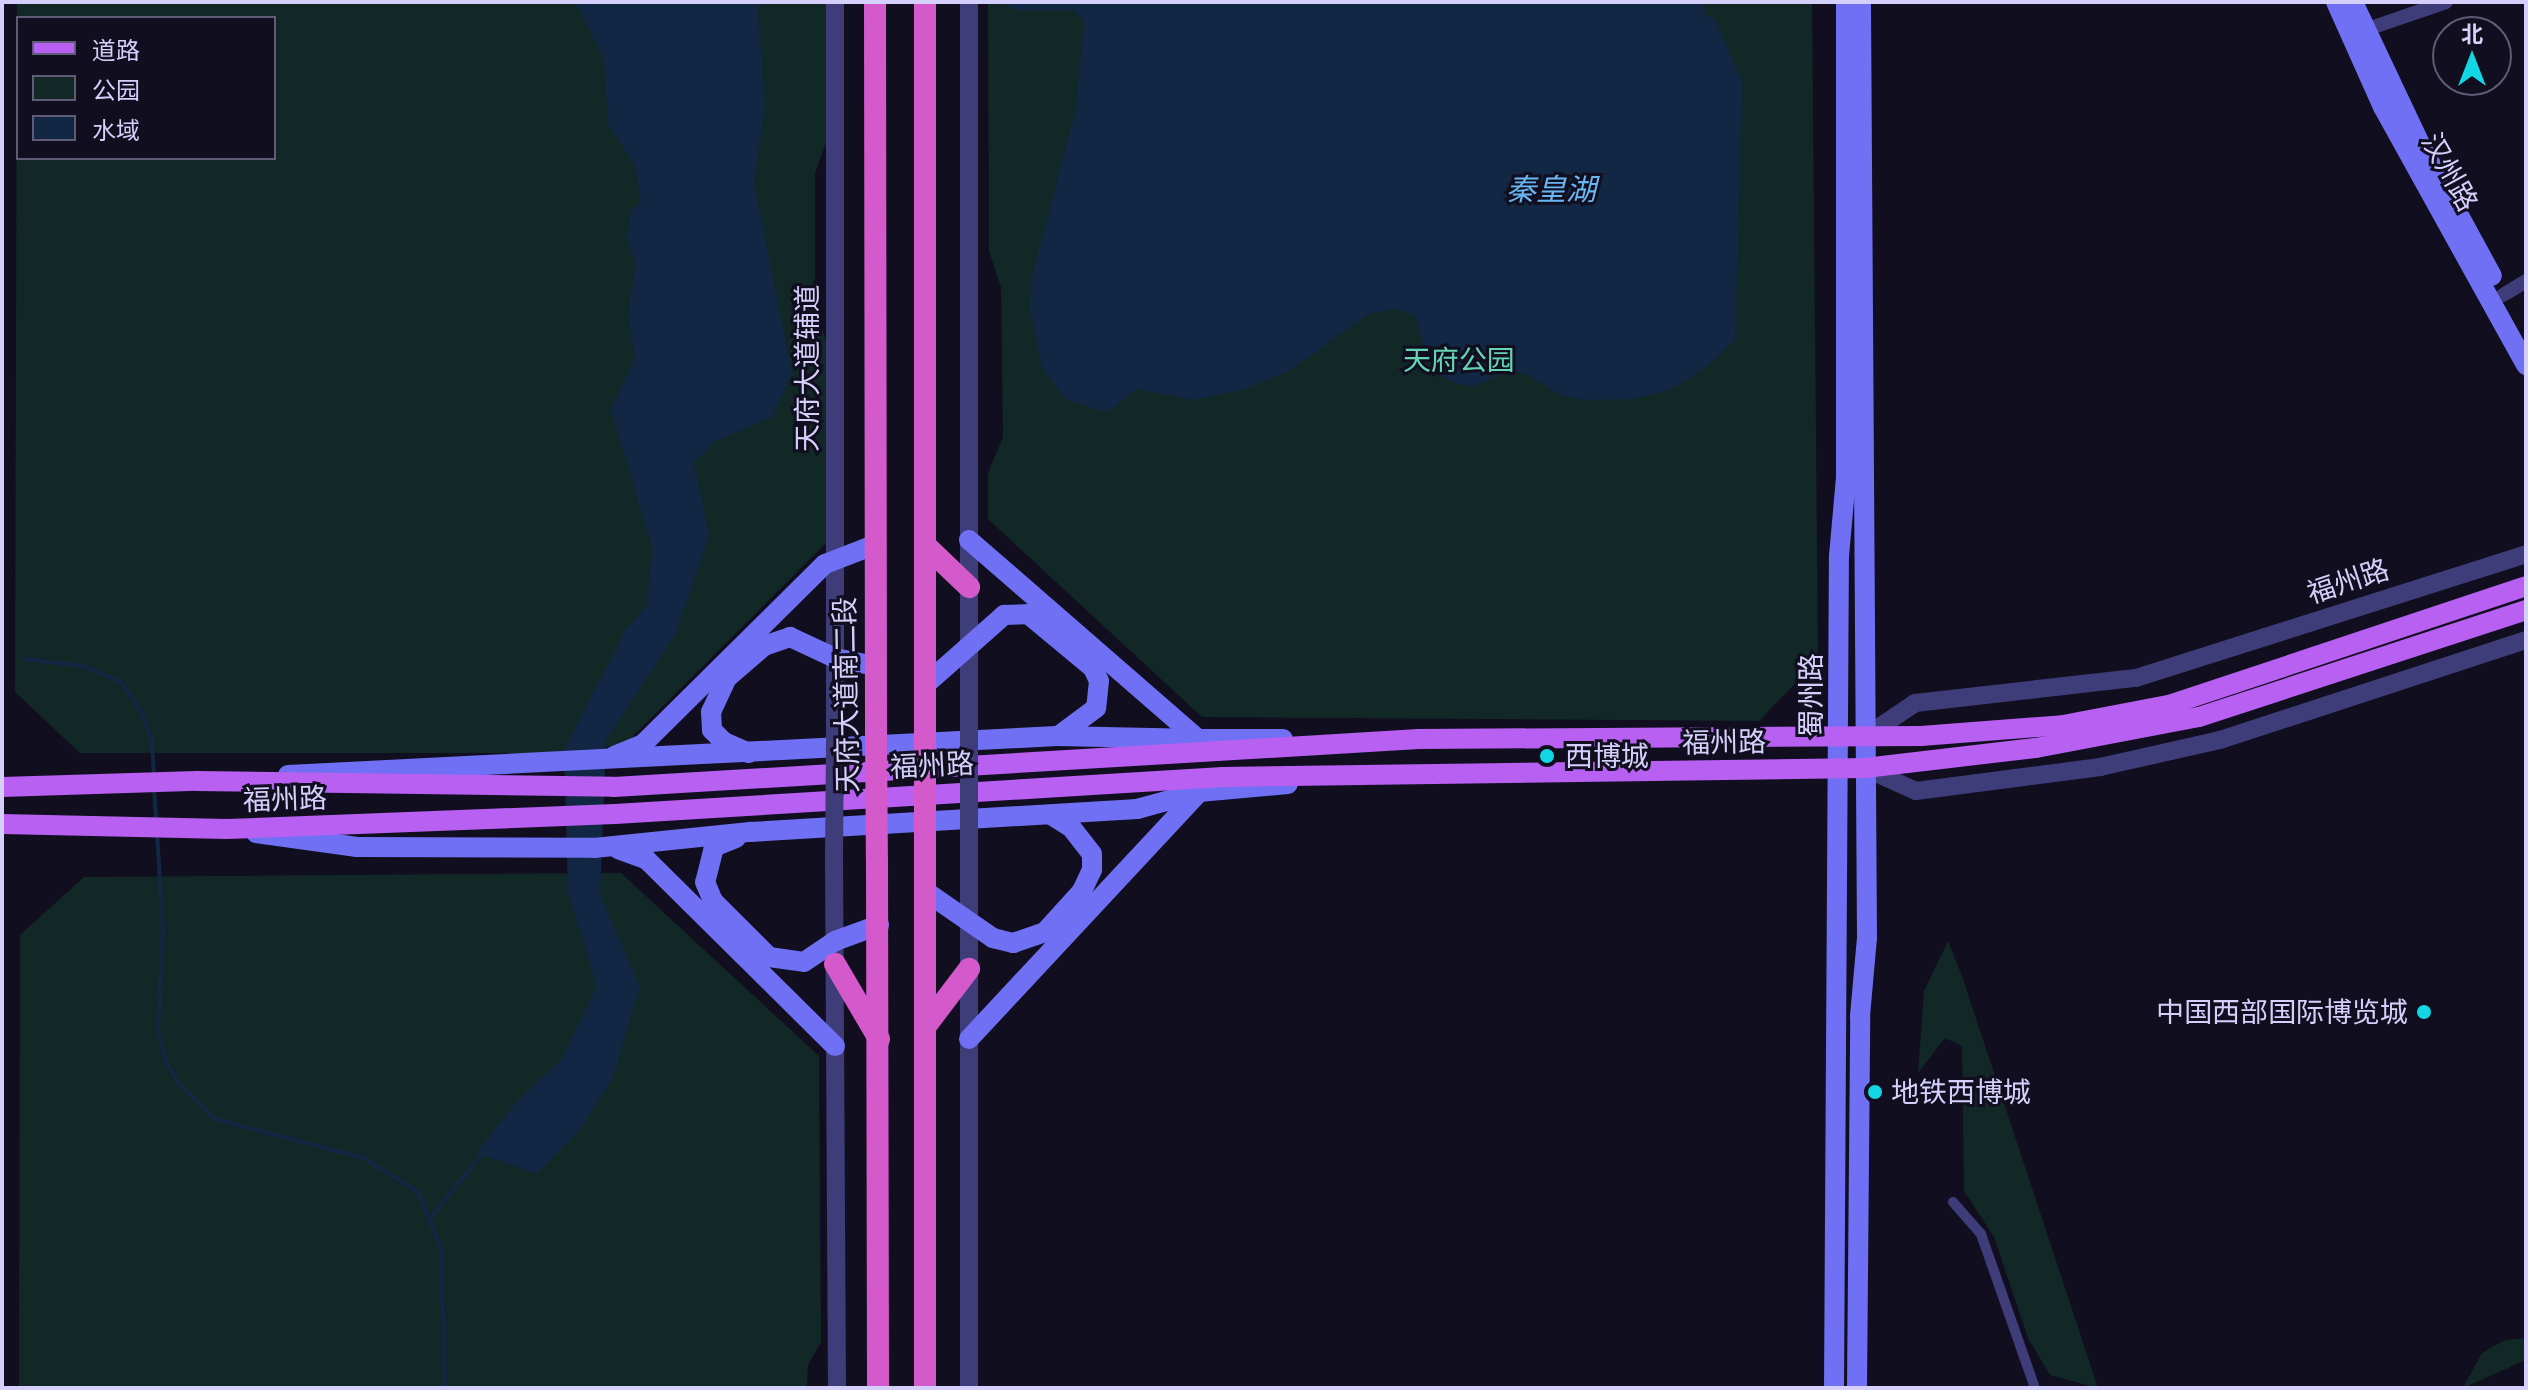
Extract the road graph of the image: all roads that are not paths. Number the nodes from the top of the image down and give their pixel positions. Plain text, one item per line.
1 (835, 2) edge
2 (875, 2) edge
3 (925, 2) edge
4 (969, 2) edge
5 (1846, 2) edge
6 (1861, 2) edge
7 (2336, 2) edge
8 (2353, 2) edge
9 (2446, 2) edge
10 (2357, 34) junction
11 (2526, 281) edge
12 (2503, 295) junction
13 (2526, 335) edge
14 (2526, 365) edge
15 (969, 540) junction
16 (874, 545) junction
17 (925, 545) junction
18 (2526, 554) edge
19 (835, 558) junction
20 (2526, 586) edge
21 (969, 587) junction
22 (2526, 610) edge
23 (2526, 640) edge
24 (969, 645) junction
25 (835, 658) junction
26 (875, 666) junction
27 (925, 685) junction
28 (1057, 736) junction
29 (1865, 737) junction
30 (1839, 738) junction
31 (1198, 739) junction
32 (1419, 739) junction
33 (753, 755) junction
34 (589, 763) junction
35 (1839, 768) junction
36 (1865, 768) junction
37 (1399, 775) junction
38 (226, 781) junction
39 (2, 787) edge
40 (1199, 792) junction
41 (1051, 815) junction
42 (2, 824) edge
43 (227, 829) junction
44 (750, 832) junction
45 (594, 848) junction
46 (925, 891) junction
47 (969, 921) junction
48 (879, 925) junction
49 (835, 952) junction
50 (969, 969) junction
51 (925, 1027) junction
52 (879, 1039) junction
53 (969, 1039) junction
54 (835, 1046) junction
55 (1953, 1202) dead end
56 (837, 1388) edge
57 (878, 1388) edge
58 (925, 1388) edge
59 (969, 1388) edge
60 (1834, 1388) edge
61 (1857, 1388) edge
62 (2035, 1388) edge

1 - 19 street, 天府大道辅道
2 - 16 highway, 天府大道南二段
3 - 17 highway
4 - 15 street
5 - 30 main road, 蜀州路
6 - 29 main road, 蜀州路
7 - 10 main road, 汉州路
8 - 10 main road, 汉州路
9 - 10 street
10 - 12 main road, 汉州路
10 - 14 main road, 汉州路
11 - 12 street
12 - 13 main road, 汉州路
15 - 21 street
15 - 31 main road
16 - 19 main road
16 - 26 highway, 天府大道南二段
17 - 21 highway
17 - 27 highway
18 - 29 street, 福州路
19 - 25 street, 天府大道辅道
19 - 34 main road
20 - 29 main road, 福州路
21 - 24 street
22 - 36 main road, 福州路
23 - 36 street, 福州路
24 - 27 main road
24 - 28 main road
24 - 47 street, bridge
25 - 26 main road
25 - 33 main road
25 - 49 street, 天府大道辅道, bridge
26 - 48 highway, 天府大道南二段, bridge
27 - 46 highway, bridge
28 - 31 main road
28 - 33 main road
29 - 30 main road, 福州路
29 - 36 main road, 蜀州路
30 - 32 main road, 福州路
30 - 35 main road, 蜀州路
31 - 32 main road
32 - 38 main road, 福州路
33 - 34 main road
34 - 38 main road
35 - 36 main road, 福州路
35 - 37 main road, 福州路
35 - 60 main road, 蜀州路
36 - 61 main road, 蜀州路
37 - 40 main road
37 - 43 main road, 福州路
38 - 39 main road, 福州路
40 - 41 main road
40 - 53 main road
41 - 44 main road
41 - 47 main road
42 - 43 main road, 福州路
43 - 45 main road
44 - 45 main road
44 - 49 main road
45 - 54 main road
46 - 47 main road
46 - 51 highway
47 - 50 street
48 - 49 main road
48 - 52 highway, 天府大道南二段
49 - 52 highway
49 - 54 street, 天府大道辅道
50 - 51 highway
50 - 53 street
51 - 58 highway
52 - 57 highway, 天府大道南二段
53 - 59 street
54 - 56 street, 天府大道辅道
55 - 62 street

